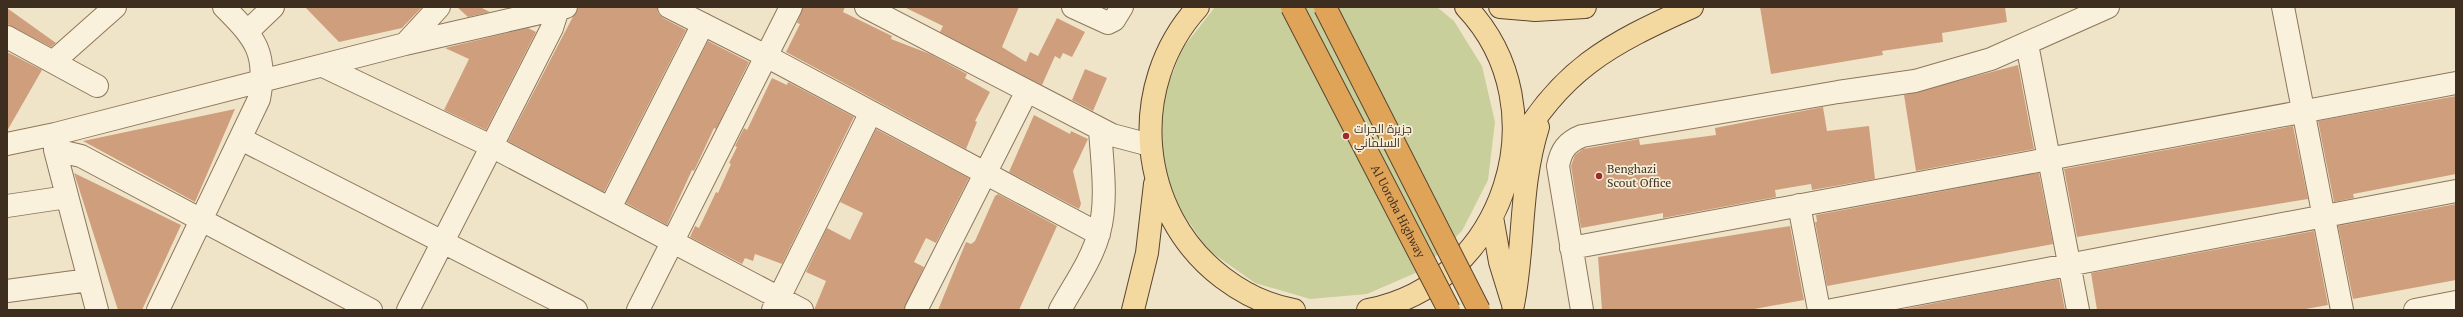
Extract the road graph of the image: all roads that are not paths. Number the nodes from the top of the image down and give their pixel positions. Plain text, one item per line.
1 (115, 7) edge
2 (224, 7) edge
3 (273, 7) edge
4 (439, 7) edge
5 (669, 7) edge
6 (791, 7) edge
7 (866, 7) edge
8 (1073, 7) edge
9 (1122, 7) edge
10 (1185, 7) edge
11 (1198, 7) edge
12 (1292, 7) edge
13 (1325, 7) edge
14 (1466, 7) edge
15 (1500, 7) edge
16 (1585, 7) edge
17 (1692, 7) edge
18 (2108, 7) edge
19 (2284, 7) edge
20 (562, 8) edge
21 (703, 24) junction
22 (248, 31) junction
23 (1179, 32) junction
24 (7, 37) edge
25 (405, 44) junction
26 (2027, 44) junction
27 (766, 56) junction
28 (53, 62) junction
29 (323, 66) junction
30 (262, 80) junction
31 (2456, 83) edge
32 (97, 86) dead end
33 (1027, 91) junction
34 (1548, 101) junction
35 (2303, 110) junction
36 (871, 112) junction
37 (1100, 129) junction
38 (241, 139) junction
39 (55, 142) junction
40 (7, 144) edge
41 (1150, 145) junction
42 (493, 147) junction
43 (1512, 155) junction
44 (2049, 158) junction
45 (985, 173) junction
46 (1156, 178) junction
47 (2456, 191) edge
48 (67, 198) junction
49 (1799, 205) junction
50 (7, 206) edge
51 (610, 208) junction
52 (2324, 216) junction
53 (1492, 217) junction
54 (202, 220) junction
55 (1099, 234) junction
56 (444, 241) junction
57 (672, 241) junction
58 (1571, 248) junction
59 (2069, 265) junction
60 (89, 280) junction
61 (7, 291) edge
62 (2456, 302) edge
63 (776, 304) edge
64 (1514, 308) edge
65 (162, 309) edge
66 (96, 310) edge
67 (371, 310) edge
68 (408, 310) edge
69 (576, 310) edge
70 (638, 310) edge
71 (802, 310) edge
72 (916, 310) edge
73 (1060, 310) edge
74 (1133, 310) edge
75 (1289, 310) edge
76 (1368, 310) edge
77 (1448, 310) edge
78 (1479, 310) edge
79 (1582, 310) edge
80 (1819, 310) edge
81 (1832, 310) edge
82 (2078, 310) edge
83 (2342, 310) edge
84 (2415, 310) edge

1 - 28 street
2 - 22 street
3 - 22 street
4 - 25 street
5 - 21 street
6 - 27 street
7 - 33 street
8 - 9 street
10 - 23 main road
11 - 23 main road
12 - 77 highway, Al Uoroba Highway, bridge
13 - 78 highway, bridge
14 - 43 main road
15 - 16 main road
17 - 34 main road
18 - 26 street
19 - 35 street
20 - 25 street
20 - 42 street
21 - 27 street
21 - 51 street
22 - 30 street
23 - 41 main road
24 - 28 street
25 - 29 street
26 - 44 street
26 - 58 street
27 - 36 street
27 - 57 street
28 - 32 street
29 - 30 street
29 - 42 street
30 - 38 street
30 - 39 street
31 - 35 street
33 - 37 street
33 - 45 street
34 - 43 main road
34 - 64 main road
35 - 44 street
35 - 52 street
36 - 45 street
36 - 63 street
37 - 41 street
37 - 55 street
38 - 54 street
38 - 56 street
39 - 40 street
39 - 48 street
39 - 54 street
41 - 46 main road
42 - 51 street
42 - 56 street
43 - 53 main road
44 - 49 street
44 - 59 street
45 - 55 street
45 - 72 street
46 - 74 main road
46 - 75 main road
47 - 52 street
48 - 50 street
48 - 60 street
49 - 58 street
49 - 80 street
51 - 57 street
52 - 59 street
52 - 83 street
53 - 64 main road
53 - 76 main road
54 - 65 street
54 - 67 street
55 - 73 street
56 - 68 street
56 - 69 street
57 - 63 street
57 - 70 street
58 - 79 street
59 - 81 street
59 - 82 street
60 - 61 street
60 - 66 street
62 - 84 street
63 - 71 street

